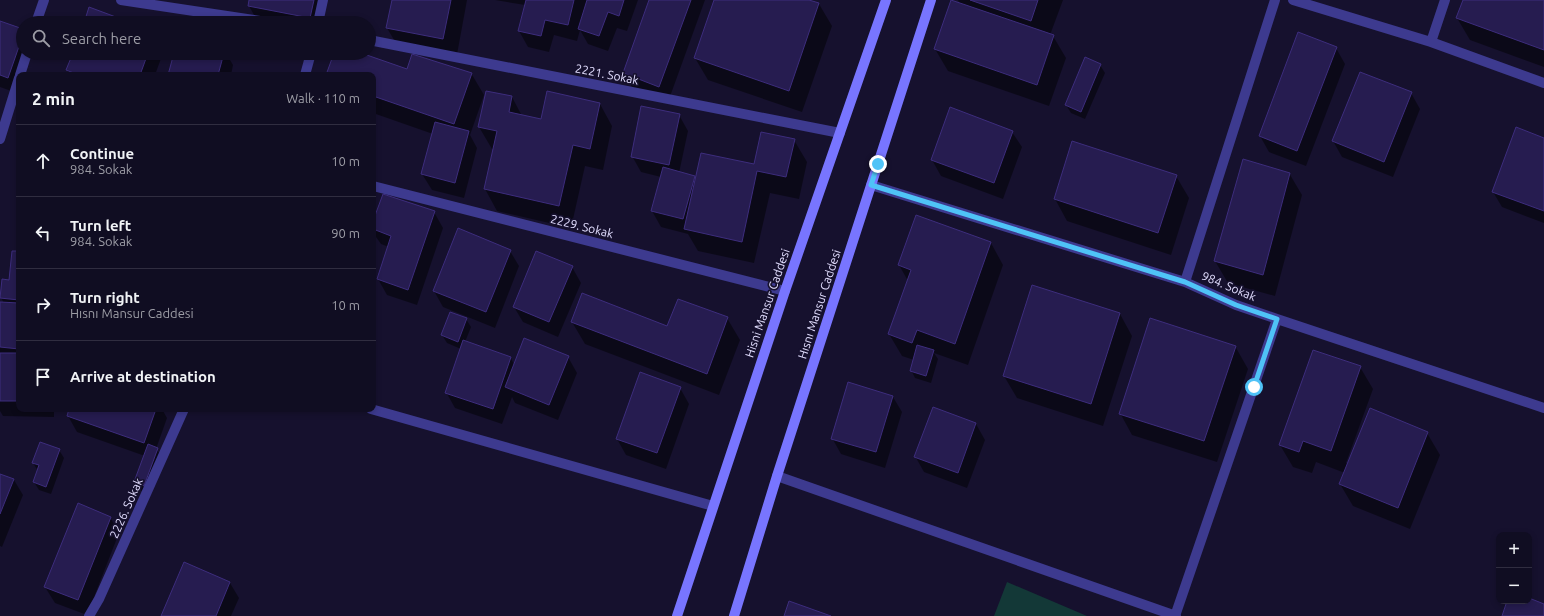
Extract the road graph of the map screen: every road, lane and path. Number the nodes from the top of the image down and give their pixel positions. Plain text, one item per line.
1 (44, 0) edge
2 (121, 0) edge
3 (323, 0) edge
4 (886, 0) edge
5 (931, 0) edge
6 (1275, 0) edge
7 (1293, 0) edge
8 (1445, 0) edge
9 (38, 16) edge
10 (227, 16) edge
11 (320, 16) edge
12 (376, 41) edge
13 (1431, 42) junction
14 (25, 60) edge
15 (308, 60) edge
16 (21, 72) edge
17 (306, 72) edge
18 (1544, 83) edge
19 (16, 88) edge
20 (840, 133) junction
21 (0, 139) edge
22 (871, 185) junction
23 (376, 187) edge
24 (1185, 282) junction
25 (785, 291) junction
26 (1277, 319) junction
27 (1544, 408) edge
28 (376, 410) edge
29 (183, 412) edge
30 (777, 476) junction
31 (713, 506) junction
32 (89, 616) edge
33 (677, 616) edge
34 (734, 616) edge
35 (1175, 616) edge

1 - 9 street
2 - 10 street
3 - 11 street
4 - 20 main road, Hisni Mansur Caddesi
5 - 22 main road, Hısnı Mansur Caddesi
6 - 24 street
7 - 13 street
8 - 13 street
12 - 20 street, 2221. Sokak
13 - 18 street
14 - 16 street
15 - 17 street
19 - 21 street
20 - 25 main road, Hisni Mansur Caddesi
22 - 24 street, 984. Sokak
22 - 30 main road, Hısnı Mansur Caddesi
23 - 25 street, 2229. Sokak
24 - 26 street, 984. Sokak
25 - 31 main road, Hisni Mansur Caddesi
26 - 27 street, 984. Sokak
26 - 35 street
28 - 31 street
29 - 32 street, 2226. Sokak
30 - 34 main road, Hısnı Mansur Caddesi
30 - 35 street
31 - 33 main road, Hisni Mansur Caddesi

